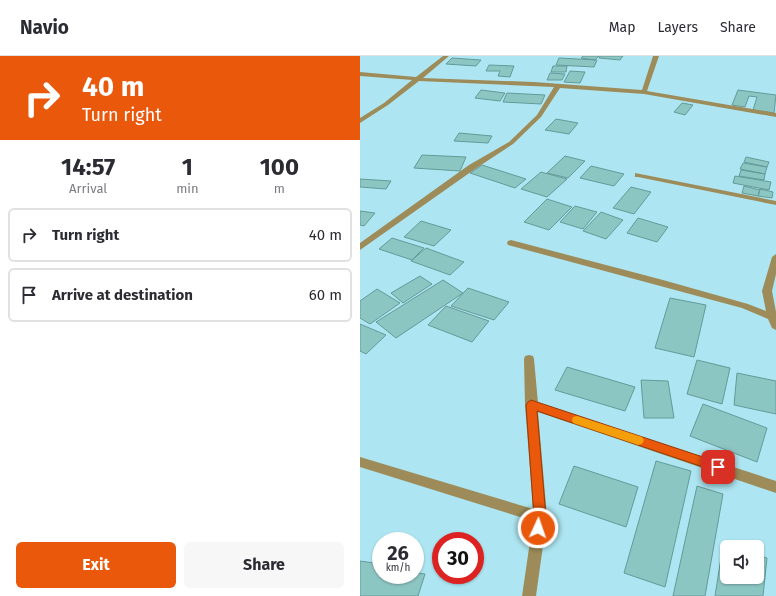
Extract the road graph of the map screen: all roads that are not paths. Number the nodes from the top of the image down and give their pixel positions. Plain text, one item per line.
1 (446, 56) edge
2 (656, 56) edge
3 (360, 74) edge
4 (416, 79) junction
5 (558, 86) junction
6 (644, 92) junction
7 (776, 115) edge
8 (360, 122) edge
9 (638, 175) dead end
10 (776, 203) edge
11 (511, 243) dead end
12 (360, 247) edge
13 (776, 257) edge
14 (774, 321) edge
15 (529, 359) dead end
16 (531, 405) junction
17 (360, 462) edge
18 (776, 487) edge
19 (540, 517) junction
20 (529, 596) edge

1 - 4 street
2 - 6 street
3 - 4 street
4 - 5 street
4 - 8 street
5 - 6 street
5 - 12 street
6 - 7 street
9 - 10 street
11 - 14 street
13 - 14 street
15 - 16 street
16 - 18 street
16 - 19 street
17 - 19 street
19 - 20 street

